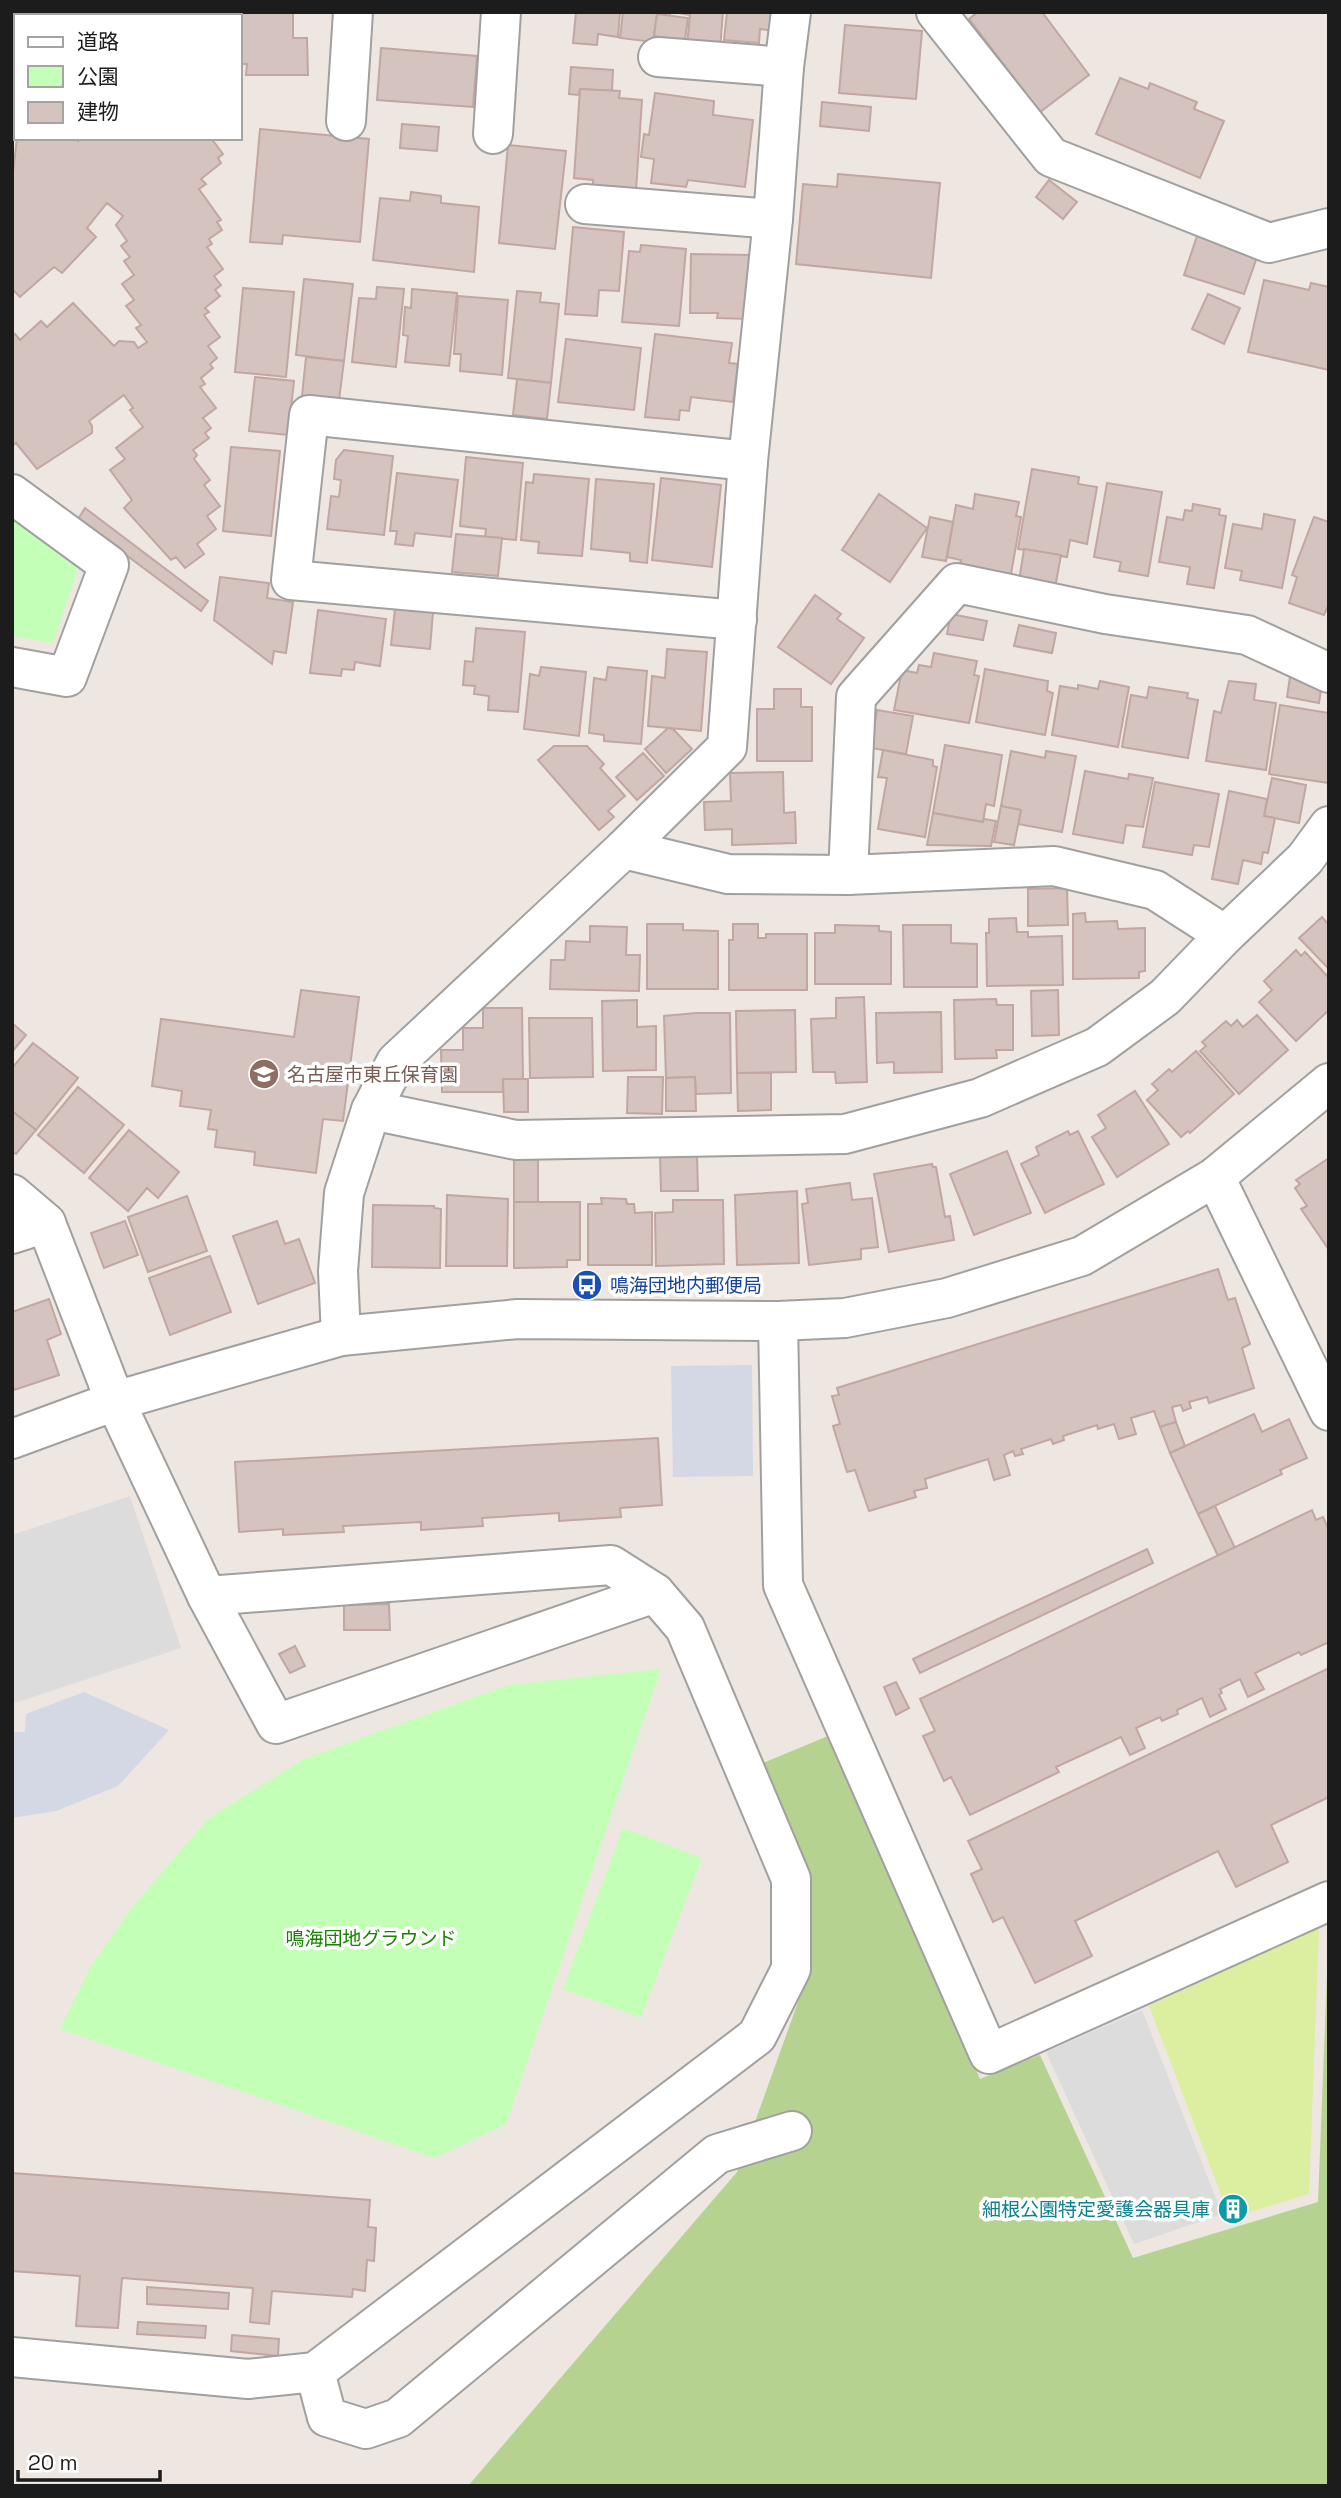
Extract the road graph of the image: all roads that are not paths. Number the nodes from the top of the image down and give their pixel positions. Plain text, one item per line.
1 (353, 12) edge
2 (501, 12) edge
3 (791, 12) edge
4 (936, 12) edge
5 (658, 57) dead end
6 (784, 67) junction
7 (346, 121) dead end
8 (494, 134) dead end
9 (585, 204) dead end
10 (773, 219) junction
11 (1329, 228) edge
12 (748, 461) junction
13 (12, 494) edge
14 (737, 620) junction
15 (12, 667) edge
16 (1329, 673) edge
17 (1329, 826) edge
18 (624, 849) junction
19 (848, 875) junction
20 (1225, 935) junction
21 (1329, 1083) edge
22 (371, 1110) junction
23 (1215, 1177) junction
24 (12, 1194) edge
25 (29, 1229) edge
26 (778, 1321) junction
27 (341, 1336) junction
28 (115, 1401) junction
29 (1329, 1411) edge
30 (12, 1439) edge
31 (654, 1593) junction
32 (207, 1596) junction
33 (1329, 1901) edge
34 (792, 2131) dead end
35 (12, 2357) edge
36 (316, 2372) junction

1 - 7 street
2 - 8 street
3 - 6 street
4 - 11 street
5 - 6 street
6 - 10 street
9 - 10 street
10 - 12 street
12 - 14 street
12 - 14 street
13 - 15 street
14 - 18 street
16 - 19 street
17 - 20 street
18 - 19 street
18 - 22 street
19 - 20 street
20 - 22 street
21 - 23 street
22 - 27 street
23 - 26 street
23 - 29 street
24 - 25 street
25 - 28 street
26 - 27 street
26 - 33 street
27 - 28 street
28 - 30 street
28 - 32 street
31 - 32 street
31 - 32 street
31 - 36 street
34 - 36 street
35 - 36 street

